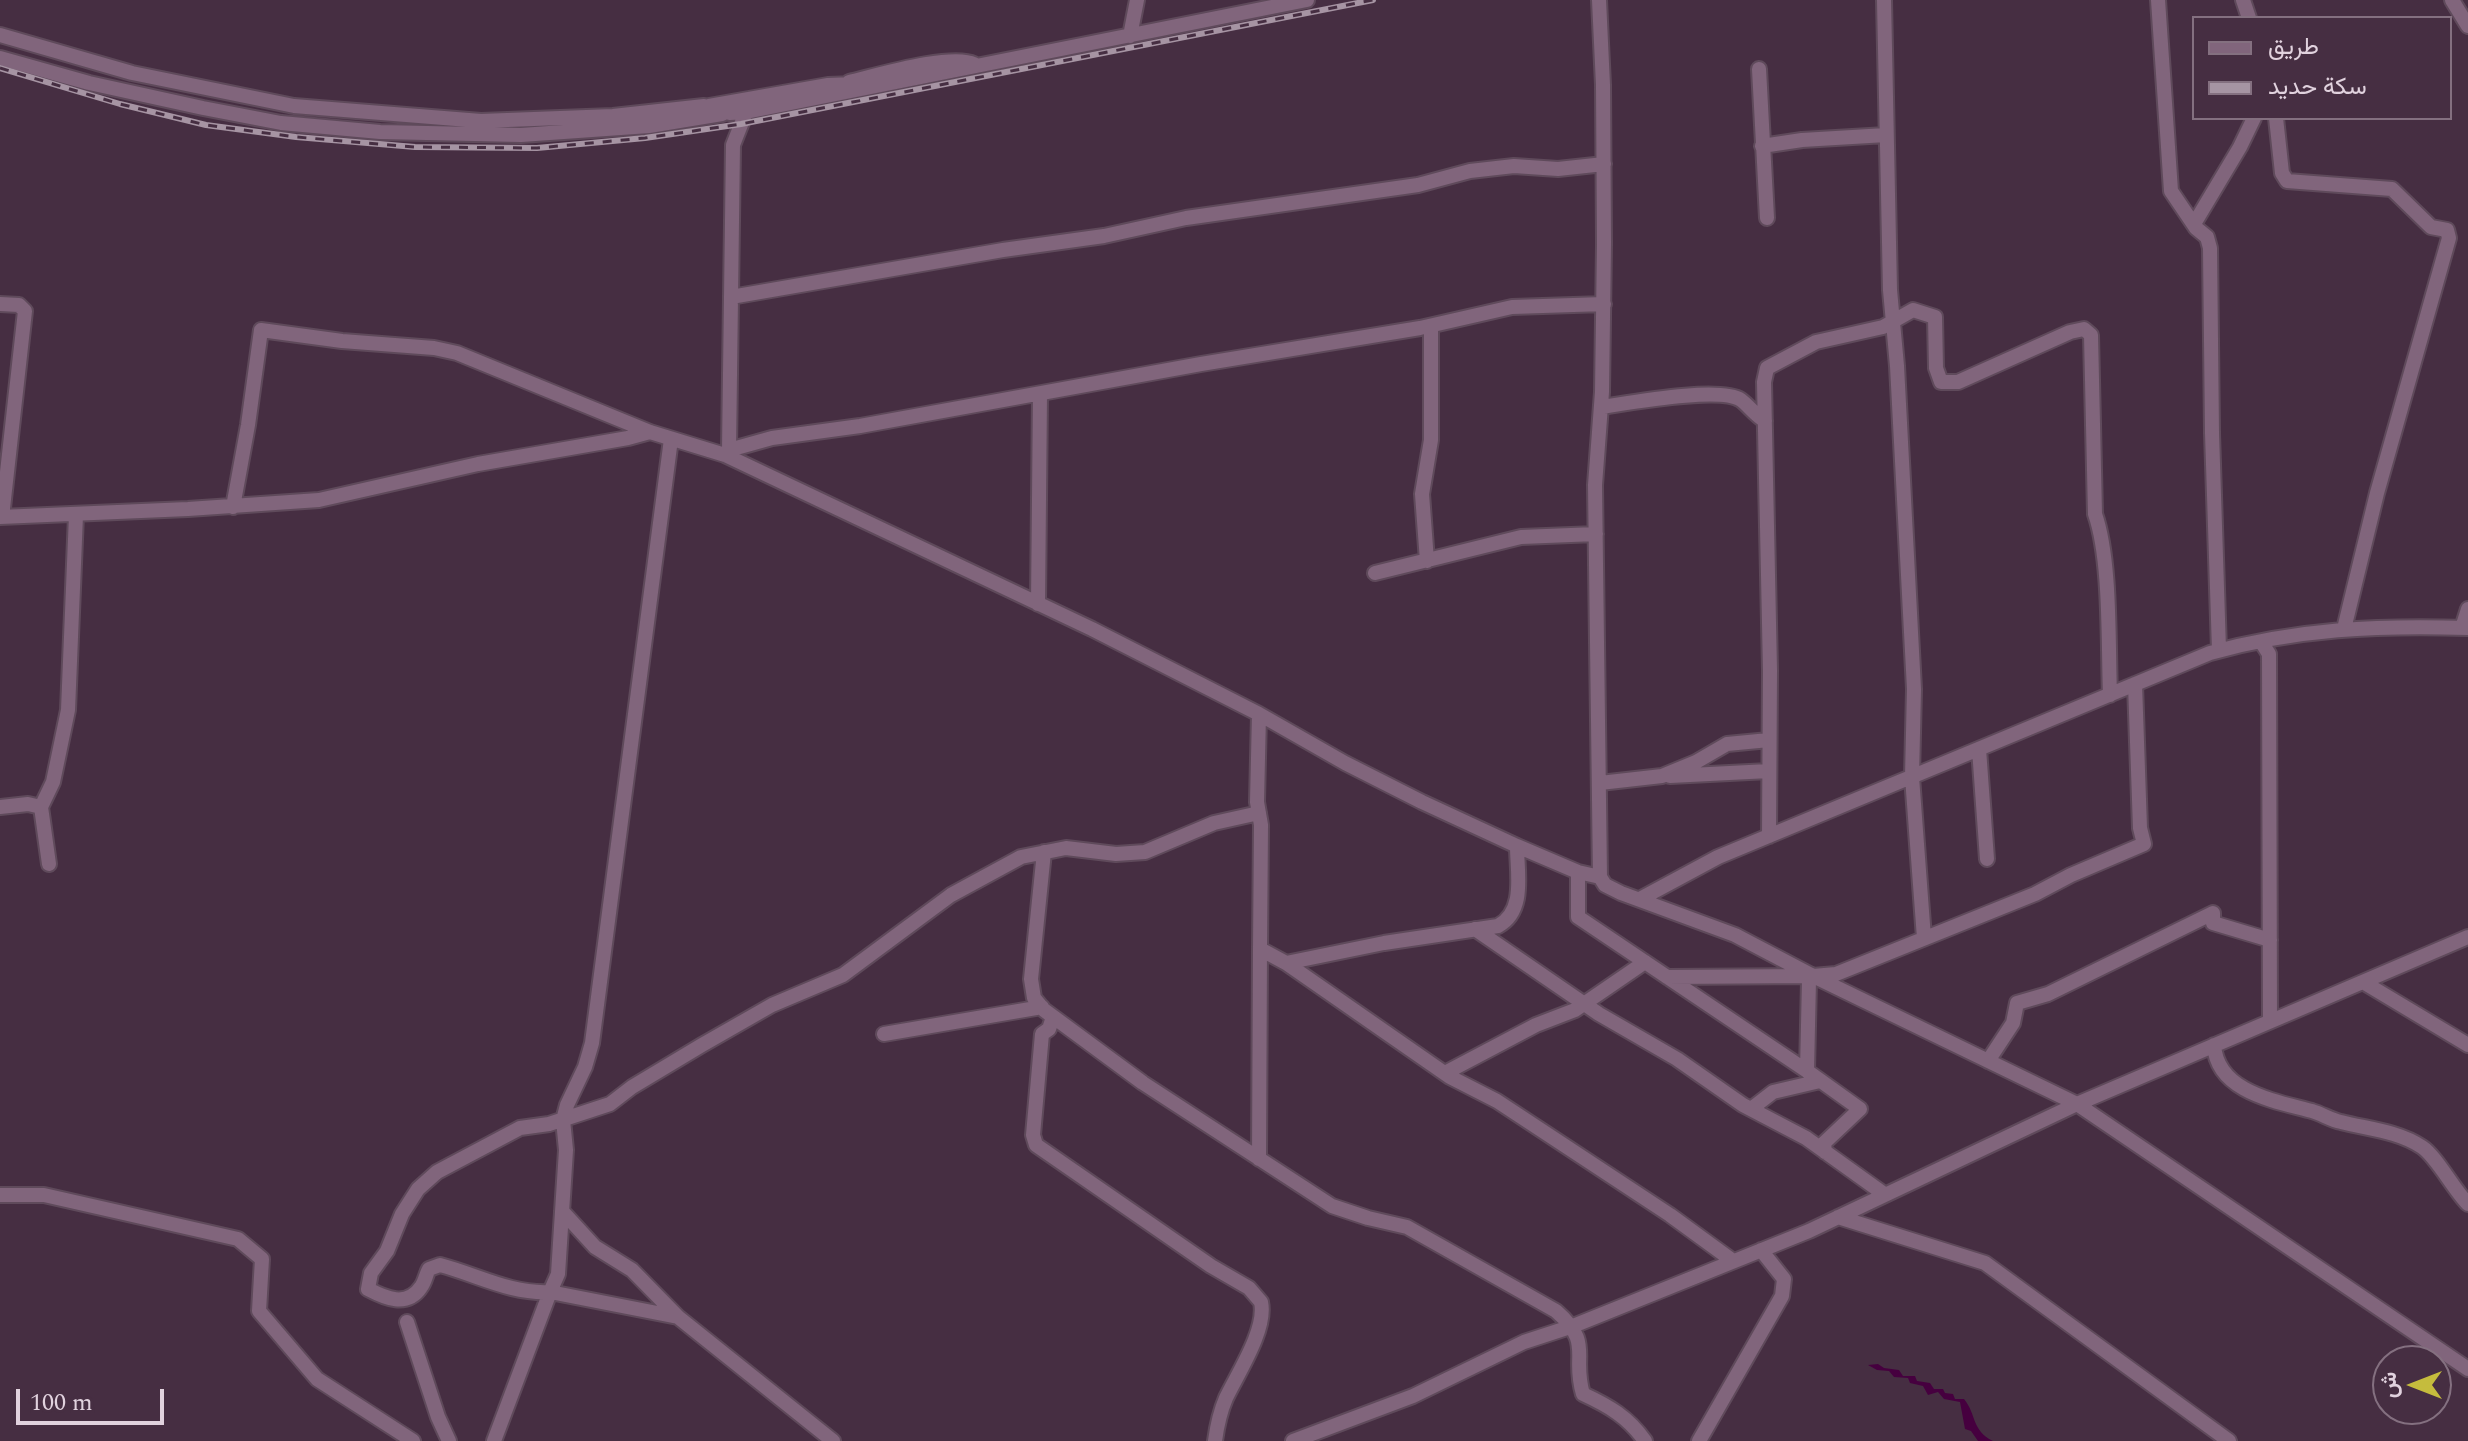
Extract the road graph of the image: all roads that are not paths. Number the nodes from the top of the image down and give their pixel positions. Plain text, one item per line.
1 (1137, 0) edge
2 (1307, 0) edge
3 (1599, 0) edge
4 (1884, 0) edge
5 (2158, 0) edge
6 (2452, 0) edge
7 (1270, 4) edge
8 (2468, 26) edge
9 (0, 35) edge
10 (1130, 36) junction
11 (0, 58) edge
12 (978, 66) junction
13 (1759, 69) dead end
14 (849, 82) junction
15 (865, 89) junction
16 (704, 106) junction
17 (746, 112) junction
18 (730, 113) junction
19 (2253, 120) edge
20 (2276, 120) edge
21 (1886, 135) junction
22 (1762, 146) junction
23 (1604, 164) junction
24 (1767, 218) dead end
25 (2194, 224) junction
26 (731, 297) junction
27 (0, 304) edge
28 (1604, 304) junction
29 (1893, 323) junction
30 (1431, 326) junction
31 (1040, 394) junction
32 (1601, 407) junction
33 (615, 416) junction
34 (1765, 421) junction
35 (650, 432) junction
36 (671, 439) junction
37 (615, 440) junction
38 (727, 453) junction
39 (233, 507) junction
40 (76, 515) junction
41 (1, 517) edge
42 (1596, 534) junction
43 (1427, 561) junction
44 (1375, 573) dead end
45 (1038, 604) junction
46 (2468, 609) edge
47 (2465, 628) edge
48 (2344, 629) junction
49 (2262, 643) junction
50 (2219, 650) junction
51 (2135, 684) junction
52 (2110, 695) junction
53 (1259, 714) junction
54 (1769, 740) junction
55 (1979, 749) junction
56 (1769, 771) junction
57 (1662, 776) junction
58 (1912, 777) junction
59 (1600, 783) junction
60 (0, 807) edge
61 (41, 807) junction
62 (1259, 813) junction
63 (1769, 836) junction
64 (1517, 846) junction
65 (1044, 852) junction
66 (1987, 859) dead end
67 (49, 864) dead end
68 (1578, 872) junction
69 (1600, 877) junction
70 (1640, 899) junction
71 (1475, 929) junction
72 (2468, 937) edge
73 (1924, 938) junction
74 (2270, 940) junction
75 (1260, 949) junction
76 (1645, 962) junction
77 (1286, 963) junction
78 (1813, 976) junction
79 (1667, 977) junction
80 (2363, 982) junction
81 (1584, 1004) junction
82 (1047, 1012) junction
83 (2270, 1021) junction
84 (884, 1034) dead end
85 (2214, 1045) junction
86 (2468, 1045) edge
87 (1988, 1061) junction
88 (1807, 1071) junction
89 (1445, 1073) junction
90 (1820, 1081) junction
91 (2077, 1104) junction
92 (1751, 1109) junction
93 (563, 1120) junction
94 (1825, 1152) junction
95 (1259, 1159) junction
96 (1884, 1194) junction
97 (0, 1195) edge
98 (2468, 1204) edge
99 (562, 1211) junction
100 (1838, 1217) junction
101 (1761, 1250) junction
102 (1733, 1261) junction
103 (550, 1292) junction
104 (678, 1317) junction
105 (407, 1322) dead end
106 (1573, 1326) junction
107 (2468, 1369) edge
108 (413, 1441) edge
109 (449, 1441) edge
110 (494, 1441) edge
111 (833, 1441) edge
112 (1215, 1441) edge
113 (1293, 1441) edge
114 (1645, 1441) edge
115 (1699, 1441) edge
116 (2229, 1441) edge

1 - 10 street
2 - 7 street
3 - 23 street
4 - 21 street
5 - 25 street
6 - 8 street
7 - 10 street
9 - 16 street
10 - 12 street
11 - 18 street
12 - 14 street
12 - 15 street
13 - 22 street
14 - 15 street
14 - 16 street
15 - 17 street
16 - 18 street
17 - 18 street
17 - 26 street
19 - 25 street
20 - 48 street
21 - 22 street
21 - 29 street
22 - 24 street
23 - 26 street
23 - 28 street
25 - 50 street
26 - 38 street
27 - 41 street
28 - 30 street
28 - 32 street
29 - 34 street
29 - 52 street
29 - 58 street
30 - 31 street
30 - 43 street
31 - 38 street
31 - 45 street
32 - 34 street
32 - 42 street
33 - 35 street
33 - 37 street
33 - 39 street
34 - 54 street
35 - 36 street
35 - 37 street
36 - 38 street
36 - 93 street
37 - 39 street
38 - 45 street
39 - 40 street
40 - 41 street
40 - 61 street
42 - 43 street
42 - 59 street
43 - 44 street
45 - 53 street
46 - 47 street
47 - 48 street
48 - 49 street
49 - 50 street
49 - 74 street
50 - 51 street
51 - 52 street
51 - 73 street
52 - 55 street
53 - 62 street
53 - 64 street
54 - 56 street
54 - 57 street
55 - 58 street
55 - 66 street
56 - 57 street
56 - 63 street
57 - 59 street
58 - 63 street
58 - 73 street
59 - 69 street
60 - 61 street
61 - 67 street
62 - 65 street
62 - 75 street
63 - 70 street
64 - 68 street
64 - 71 street
65 - 82 street
65 - 93 street
68 - 69 street
68 - 76 street
69 - 70 street
70 - 78 street
71 - 77 street
71 - 81 street
72 - 80 street
73 - 78 street
74 - 83 street
74 - 87 street
75 - 77 street
75 - 95 street
76 - 79 street
76 - 81 street
77 - 89 street
78 - 79 street
78 - 87 street
78 - 88 street
79 - 88 street
80 - 83 street
80 - 86 street
81 - 89 street
81 - 92 street
82 - 84 street
82 - 95 street
82 - 112 street
83 - 85 street
85 - 91 street
85 - 98 street
87 - 91 street
88 - 90 street
89 - 102 street
90 - 92 street
90 - 94 street
91 - 96 street
91 - 107 street
92 - 94 street
93 - 99 street
93 - 103 street
94 - 96 street
95 - 106 street
96 - 100 street
97 - 108 street
99 - 103 street
99 - 104 street
100 - 101 street
100 - 116 street
101 - 102 street
101 - 115 street
102 - 106 street
103 - 104 street
103 - 110 street
104 - 111 street
105 - 109 street
106 - 113 street
106 - 114 street

